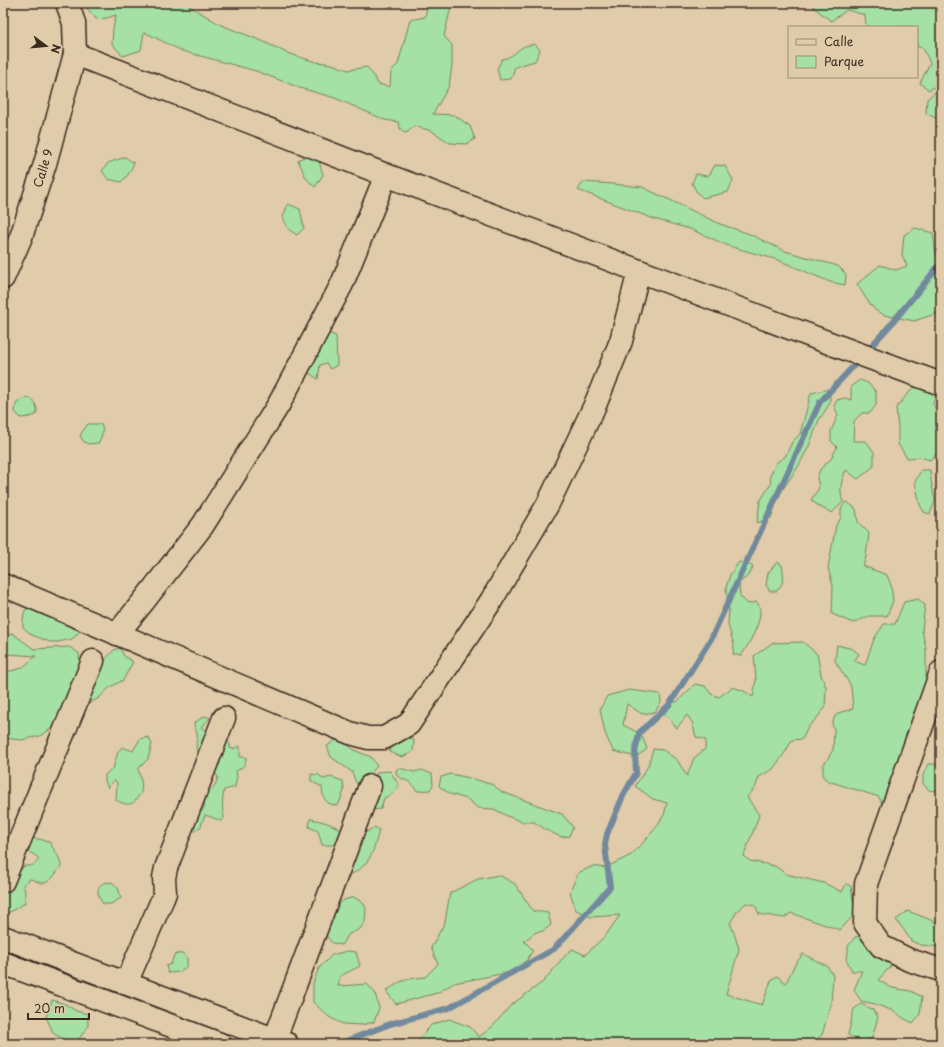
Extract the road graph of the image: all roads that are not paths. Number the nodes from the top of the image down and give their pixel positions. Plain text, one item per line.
1 (73, 10) edge
2 (75, 54) junction
3 (386, 175) junction
4 (639, 270) junction
5 (3, 278) edge
6 (941, 384) edge
7 (3, 585) edge
8 (117, 634) junction
9 (92, 661) dead end
10 (941, 672) edge
11 (224, 718) dead end
12 (370, 786) dead end
13 (3, 881) edge
14 (3, 938) edge
15 (3, 963) edge
16 (941, 970) edge
17 (126, 983) junction
18 (221, 1019) junction
19 (244, 1036) edge
20 (278, 1042) edge
21 (215, 1043) edge

1 - 2 street, Calle 9
2 - 3 street
2 - 5 street, Calle 9
3 - 4 street
3 - 8 street
4 - 6 street
4 - 8 street
7 - 8 street
9 - 13 street
10 - 16 street
11 - 17 street
12 - 20 street
14 - 17 street
15 - 21 street
17 - 18 street
18 - 19 street
18 - 21 street
19 - 20 street

